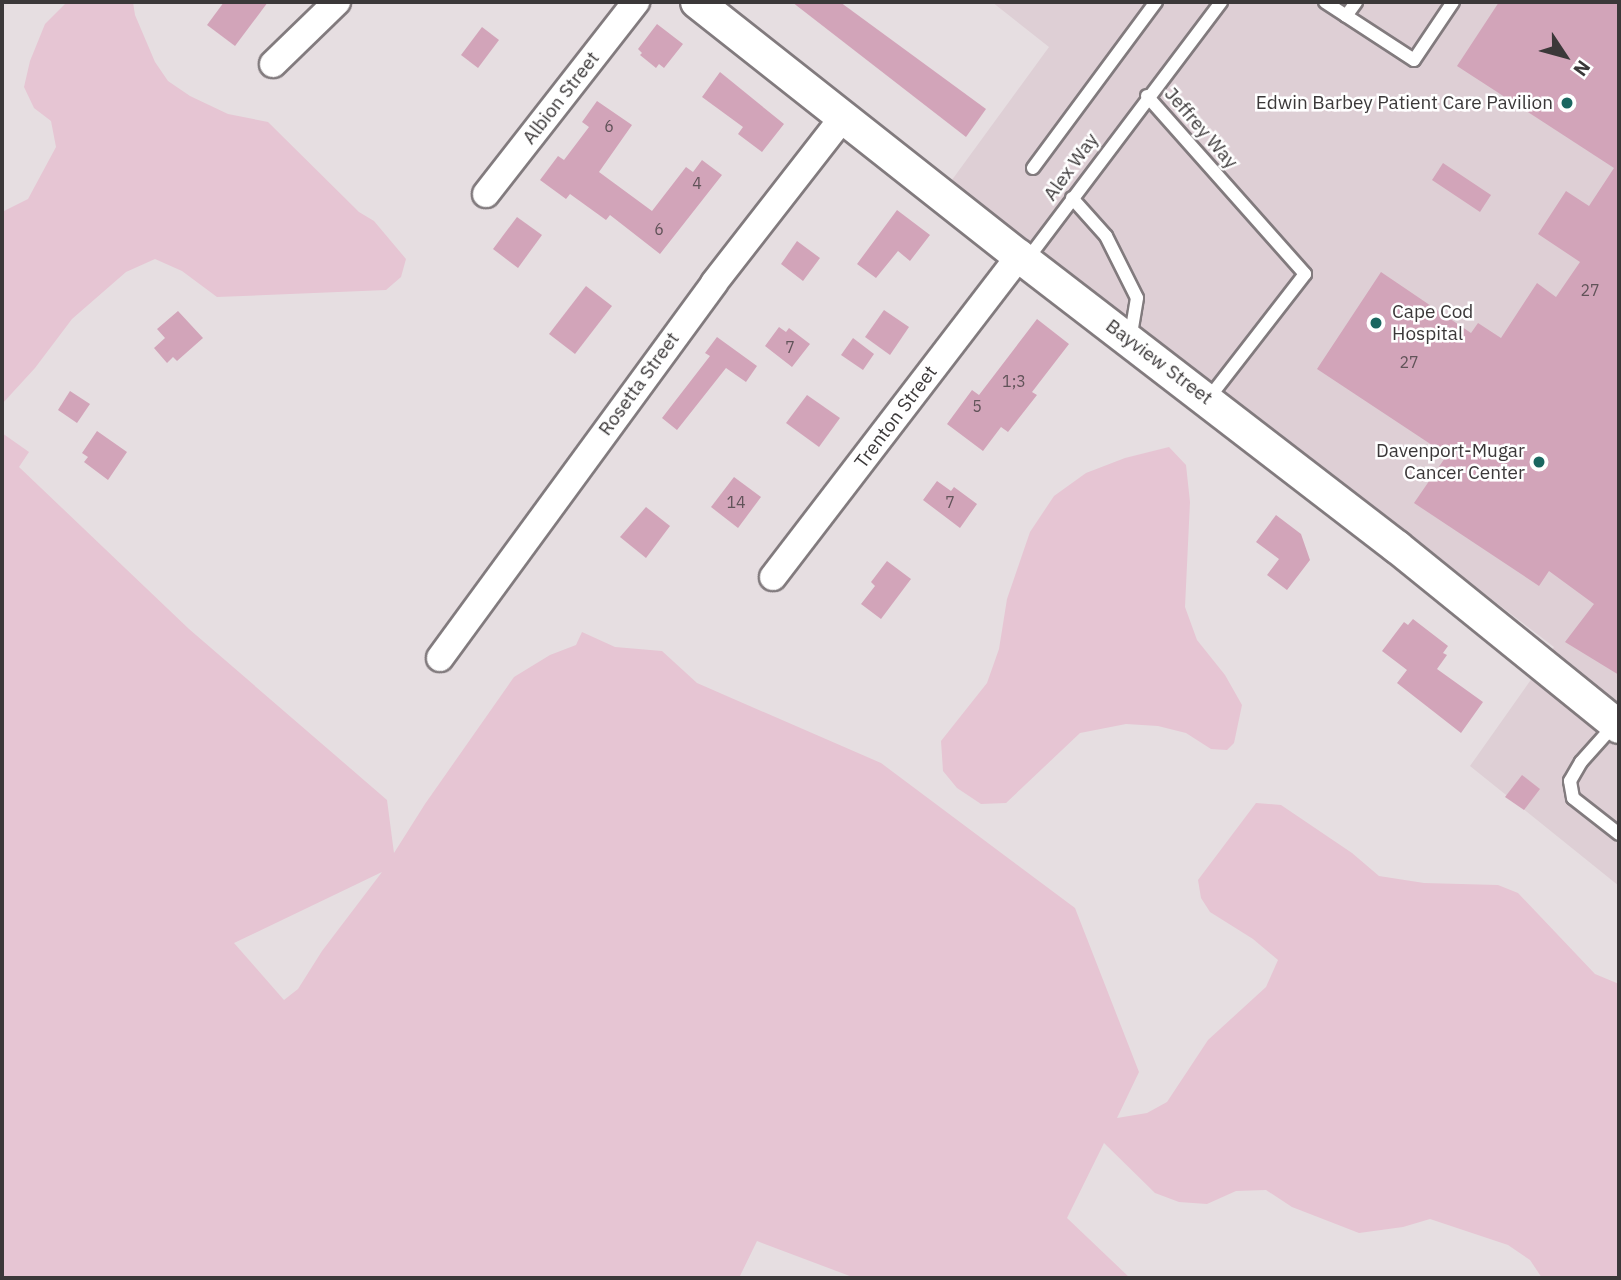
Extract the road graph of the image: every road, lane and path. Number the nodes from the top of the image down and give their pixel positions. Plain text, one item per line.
1 (337, 2) edge
2 (636, 2) edge
3 (696, 2) edge
4 (1156, 2) edge
5 (1221, 2) edge
6 (1325, 2) edge
7 (1356, 2) edge
8 (1453, 2) edge
9 (1346, 16) junction
10 (273, 64) dead end
11 (1147, 96) junction
12 (844, 116) junction
13 (1033, 168) dead end
14 (486, 194) dead end
15 (1072, 198) junction
16 (1022, 259) junction
17 (1130, 340) junction
18 (1208, 399) junction
19 (773, 577) dead end
20 (440, 658) dead end
21 (1617, 725) edge
22 (1619, 834) edge

1 - 10 street
2 - 14 street, Albion Street
3 - 12 street, Bayview Street
4 - 13 lane
5 - 11 lane, Jeffrey Way
6 - 9 lane
7 - 9 lane
8 - 9 lane
11 - 15 lane, Alex Way
11 - 18 lane, Jeffrey Way
12 - 16 street, Bayview Street
12 - 20 street, Rosetta Street
15 - 16 lane, Alex Way
15 - 17 lane
16 - 17 street, Bayview Street
16 - 19 street, Trenton Street
17 - 18 street, Bayview Street
18 - 21 street, Bayview Street
21 - 22 lane

